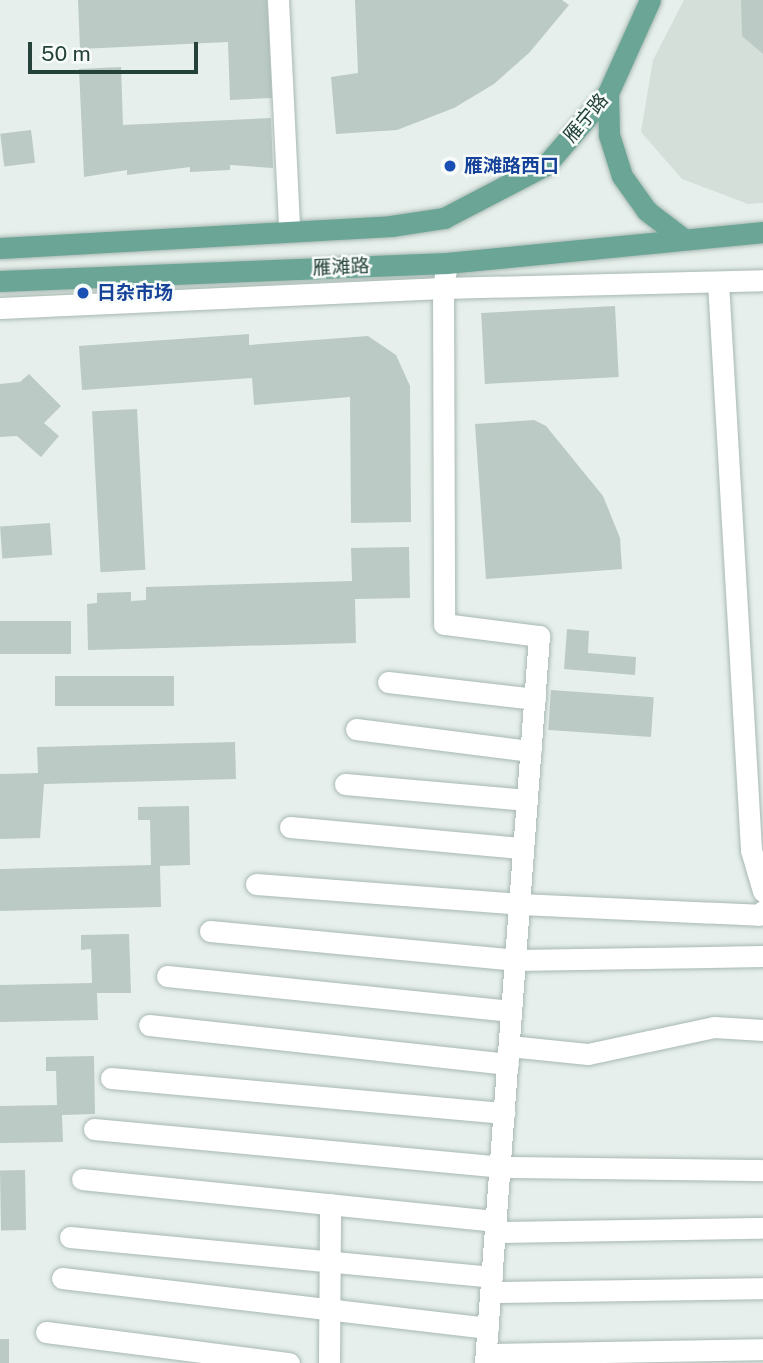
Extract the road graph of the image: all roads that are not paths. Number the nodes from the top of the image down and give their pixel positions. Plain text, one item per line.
1 (278, 0) edge
2 (650, 0) edge
3 (608, 93) junction
4 (444, 218) joint
5 (289, 229) junction
6 (763, 232) edge
7 (681, 237) junction
8 (0, 248) edge
9 (447, 263) junction
10 (763, 280) edge
11 (0, 281) edge
12 (718, 282) junction
13 (443, 288) junction
14 (0, 308) edge
15 (388, 682) dead end
16 (535, 699) junction
17 (356, 729) dead end
18 (531, 751) junction
19 (345, 784) dead end
20 (527, 800) junction
21 (290, 827) dead end
22 (523, 848) junction
23 (256, 884) dead end
24 (763, 891) edge
25 (520, 904) junction
26 (763, 911) edge
27 (211, 931) dead end
28 (763, 956) edge
29 (515, 960) junction
30 (167, 976) dead end
31 (511, 1011) junction
32 (149, 1025) dead end
33 (763, 1030) edge
34 (508, 1055) junction
35 (111, 1078) dead end
36 (504, 1113) junction
37 (94, 1129) dead end
38 (500, 1167) junction
39 (763, 1170) edge
40 (82, 1179) dead end
41 (330, 1204) junction
42 (495, 1227) junction
43 (763, 1228) edge
44 (70, 1237) dead end
45 (329, 1261) junction
46 (62, 1278) dead end
47 (491, 1284) junction
48 (763, 1288) edge
49 (329, 1309) junction
50 (488, 1328) junction
51 (46, 1332) dead end
52 (763, 1349) edge
53 (486, 1359) edge
54 (289, 1363) edge
55 (328, 1363) edge

1 - 5 street
2 - 3 main road, 雁宁路
3 - 4 main road, 雁宁路
3 - 7 main road
4 - 5 main road, 雁滩路
5 - 8 main road, 雁滩路
6 - 7 main road, 雁滩路
7 - 9 main road, 雁滩路
9 - 11 main road, 雁滩路
9 - 13 street
10 - 12 street
12 - 13 street
12 - 24 street
13 - 14 street
13 - 16 street
15 - 16 street
16 - 18 street
17 - 18 street
18 - 20 street
19 - 20 street
20 - 22 street
21 - 22 street
22 - 25 street
23 - 25 street
25 - 26 street
25 - 29 street
27 - 29 street
28 - 29 street
29 - 31 street
30 - 31 street
31 - 34 street
32 - 34 street
33 - 34 street
34 - 36 street
35 - 36 street
36 - 38 street
37 - 38 street
38 - 39 street
38 - 42 street
40 - 41 street
41 - 42 street
41 - 45 street
42 - 43 street
42 - 47 street
44 - 45 street
45 - 47 street
45 - 49 street
46 - 49 street
47 - 48 street
47 - 50 street
49 - 50 street
49 - 55 street
50 - 53 street
51 - 54 street
52 - 53 street

